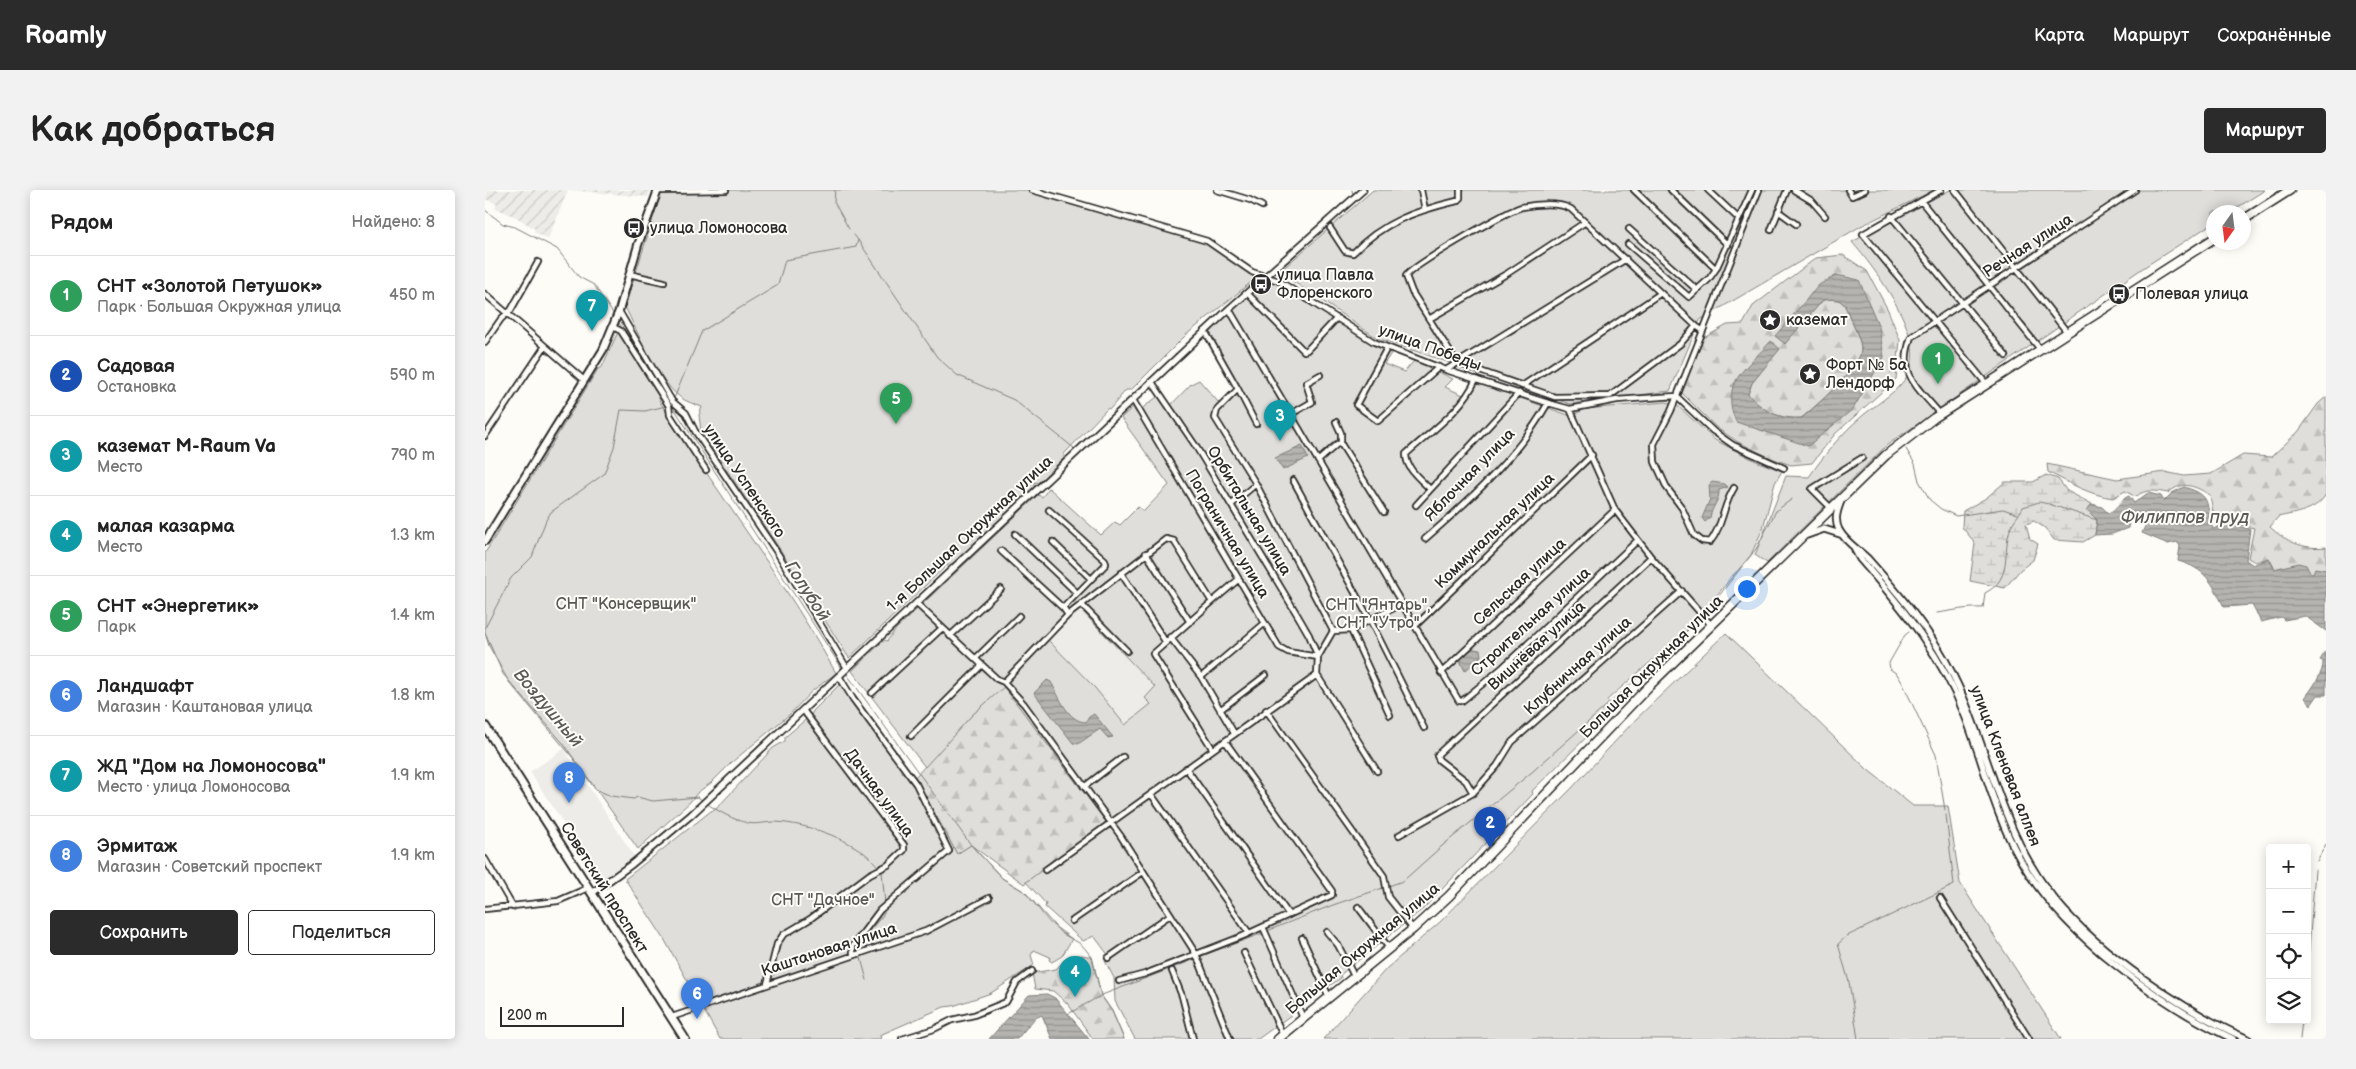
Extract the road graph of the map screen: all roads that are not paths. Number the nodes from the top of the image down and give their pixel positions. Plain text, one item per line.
1 (725, 190) edge
2 (1032, 190) edge
3 (1217, 190) edge
4 (1363, 190) edge
5 (1421, 190) edge
6 (1460, 190) edge
7 (1634, 190) edge
8 (1671, 190) edge
9 (1708, 190) edge
10 (1759, 190) edge
11 (1787, 190) edge
12 (1794, 190) edge
13 (1847, 190) edge
14 (1865, 190) edge
15 (1941, 190) edge
16 (1955, 190) edge
17 (2135, 190) edge
18 (2290, 190) edge
19 (659, 191) edge
20 (1750, 191) edge
21 (1049, 192) edge
22 (1921, 201) junction
23 (1262, 206) dead end
24 (1425, 210) junction
25 (1778, 211) junction
26 (2251, 215) edge
27 (1825, 216) dead end
28 (1891, 216) junction
29 (1739, 219) junction
30 (1584, 223) junction
31 (1796, 224) dead end
32 (1330, 228) dead end
33 (1629, 230) dead end
34 (1771, 230) dead end
35 (2206, 243) edge
36 (1628, 244) dead end
37 (1728, 245) junction
38 (1626, 259) junction
39 (538, 262) dead end
40 (2017, 268) junction
41 (1716, 269) junction
42 (629, 274) junction
43 (1265, 277) junction
44 (664, 282) dead end
45 (1989, 286) junction
46 (1697, 290) junction
47 (1247, 293) junction
48 (1661, 293) junction
49 (485, 294) edge
50 (1962, 304) junction
51 (1229, 309) junction
52 (619, 311) junction
53 (507, 314) junction
54 (1337, 318) junction
55 (1429, 319) junction
56 (1935, 321) junction
57 (1696, 326) junction
58 (613, 327) junction
59 (1702, 330) junction
60 (1205, 331) junction
61 (2067, 332) junction
62 (485, 342) edge
63 (545, 346) junction
64 (1387, 348) junction
65 (2041, 350) junction
66 (2006, 356) dead end
67 (1457, 363) junction
68 (1439, 367) junction
69 (1446, 370) junction
70 (1320, 375) dead end
71 (1476, 379) junction
72 (585, 380) junction
73 (1984, 381) dead end
74 (1152, 382) junction
75 (1522, 386) junction
76 (1238, 389) junction
77 (1519, 393) junction
78 (1676, 396) junction
79 (1133, 400) junction
80 (1547, 403) junction
81 (1571, 409) junction
82 (1291, 414) junction
83 (1940, 414) junction
84 (1336, 422) dead end
85 (1256, 424) dead end
86 (485, 436) edge
87 (1341, 444) junction
88 (1592, 455) junction
89 (1862, 458) dead end
90 (1318, 461) junction
91 (1784, 468) dead end
92 (706, 470) dead end
93 (1293, 480) dead end
94 (1256, 484) junction
95 (1734, 488) dead end
96 (1430, 489) junction
97 (1842, 499) junction
98 (1231, 505) junction
99 (1416, 505) dead end
100 (1832, 509) junction
101 (1049, 510) dead end
102 (1615, 510) junction
103 (1385, 512) dead end
104 (1015, 534) dead end
105 (1842, 535) junction
106 (1803, 537) junction
107 (1425, 539) dead end
108 (1638, 540) junction
109 (485, 541) edge
110 (1053, 542) dead end
111 (1001, 550) dead end
112 (1855, 550) junction
113 (1146, 553) junction
114 (1651, 557) junction
115 (1121, 573) junction
116 (1091, 579) junction
117 (1239, 579) junction
118 (1001, 589) dead end
119 (1682, 591) junction
120 (1077, 593) junction
121 (1213, 602) junction
122 (916, 603) junction
123 (1402, 604) junction
124 (1083, 606) junction
125 (1063, 608) junction
126 (1069, 615) junction
127 (1019, 616) dead end
128 (1370, 620) junction
129 (1190, 622) junction
130 (1265, 623) junction
131 (1415, 626) junction
132 (1712, 626) junction
133 (941, 629) junction
134 (1333, 630) junction
135 (1351, 630) junction
136 (950, 636) junction
137 (1170, 637) junction
138 (1165, 641) junction
139 (1127, 651) dead end
140 (1318, 657) junction
141 (976, 658) junction
142 (982, 666) junction
143 (847, 668) junction
144 (1441, 672) junction
145 (1317, 674) junction
146 (840, 675) junction
147 (1266, 675) dead end
148 (1201, 677) junction
149 (1003, 682) junction
150 (872, 693) dead end
151 (803, 710) junction
152 (1220, 710) junction
153 (1266, 710) junction
154 (1390, 715) dead end
155 (485, 726) edge
156 (1424, 728) dead end
157 (1234, 733) junction
158 (911, 736) dead end
159 (1225, 741) junction
160 (1211, 748) junction
161 (1123, 757) dead end
162 (1186, 768) junction
163 (1377, 771) dead end
164 (1084, 787) junction
165 (1473, 793) junction
166 (1151, 794) junction
167 (1111, 824) junction
168 (1399, 835) dead end
169 (485, 859) edge
170 (1045, 870) dead end
171 (1143, 872) junction
172 (590, 890) junction
173 (989, 898) dead end
174 (1940, 898) dead end
175 (513, 907) junction
176 (1358, 907) dead end
177 (485, 909) edge
178 (1170, 915) junction
179 (1289, 915) junction
180 (1072, 921) dead end
181 (1263, 927) junction
182 (1413, 929) junction
183 (1327, 932) dead end
184 (1249, 934) junction
185 (1302, 938) dead end
186 (1389, 948) junction
187 (1244, 953) dead end
188 (1196, 954) junction
189 (853, 955) junction
190 (1108, 958) dead end
191 (1032, 971) dead end
192 (1172, 971) dead end
193 (1355, 976) junction
194 (1119, 981) dead end
195 (767, 984) junction
196 (1329, 996) junction
197 (672, 1017) junction
198 (1303, 1018) junction
199 (1280, 1037) edge
200 (685, 1039) edge
201 (902, 1039) edge
202 (1193, 1039) edge
203 (1230, 1039) edge
204 (2029, 1039) edge
205 (2233, 1039) edge
206 (2249, 1039) edge

1 - 19 street
2 - 21 street
3 - 23 street
4 - 43 street, 1-я Большая Окружная улица
5 - 24 street
6 - 24 street
7 - 41 street
8 - 37 street
9 - 29 street
10 - 59 street
11 - 25 street
12 - 27 street
13 - 14 street
15 - 22 street
16 - 40 street
17 - 40 street, Речная улица
18 - 26 highway
19 - 42 main road
20 - 29 street
21 - 43 street
22 - 28 street
22 - 45 street
24 - 32 street
25 - 31 street
25 - 34 street
28 - 50 street
28 - 56 street
29 - 37 street
30 - 38 street
30 - 55 street
30 - 55 street
33 - 46 street
35 - 61 highway, Большая Окружная улица
36 - 46 street
37 - 41 street
38 - 48 street
38 - 67 street
39 - 53 street
40 - 45 street, Речная улица
40 - 61 street
41 - 46 street
42 - 44 street
42 - 52 main road
43 - 47 street, 1-я Большая Окружная улица
43 - 54 street, улица Победы
45 - 50 street, Речная улица
45 - 65 street
47 - 51 street, 1-я Большая Окружная улица
47 - 54 street
48 - 57 street
48 - 75 street
49 - 53 street
50 - 56 street, Речная улица
50 - 66 street
51 - 60 street, 1-я Большая Окружная улица
51 - 82 street
52 - 58 main road
52 - 143 street, улица Успенского
53 - 62 street
53 - 63 street
54 - 64 street, улица Победы
55 - 67 street
56 - 73 street
56 - 83 street, Речная улица
57 - 59 street
57 - 75 street
58 - 72 main road
58 - 92 street
59 - 78 street
60 - 74 street, 1-я Большая Окружная улица
60 - 76 street
61 - 65 highway, Большая Окружная улица
63 - 72 street
63 - 86 street
64 - 68 street, улица Победы
64 - 68 street
65 - 83 highway, Большая Окружная улица
67 - 69 street
67 - 75 street
68 - 69 street, улица Победы
69 - 71 street, улица Победы
70 - 82 street
71 - 77 street, улица Победы
71 - 96 street
72 - 109 main road
74 - 79 street, 1-я Большая Окружная улица
74 - 98 street, Орбитальная улица
76 - 85 street
76 - 94 street
77 - 80 street, улица Победы
77 - 96 street
78 - 81 street
78 - 91 street
78 - 95 street
79 - 117 street, Пограничная улица
79 - 122 street, 1-я Большая Окружная улица
80 - 81 street, улица Победы
80 - 107 street, Яблочная улица
81 - 88 street
82 - 90 street
83 - 97 highway, Большая Окружная улица
84 - 87 street
87 - 90 street
87 - 103 street
88 - 102 street
88 - 131 street, Коммунальная улица
89 - 100 street
90 - 123 street
93 - 128 street
94 - 98 street
94 - 134 street
96 - 99 street
97 - 100 highway, Большая Окружная улица
97 - 105 street
98 - 140 street, Орбитальная улица
100 - 106 highway, Большая Окружная улица
101 - 116 street
102 - 108 street
102 - 144 street, Сельская улица
104 - 120 street
105 - 106 street
105 - 112 street, улица Кленовая аллея
106 - 132 highway, Большая Окружная улица
108 - 114 street
108 - 144 street, Строительная улица
110 - 116 street
111 - 125 street
112 - 205 street, улица Кленовая аллея
112 - 206 street, улица Кленовая аллея
113 - 115 street
113 - 121 street
113 - 129 street
114 - 119 street
114 - 165 street, Вишнёвая улица
115 - 124 street
115 - 138 street
116 - 120 street
117 - 121 street
117 - 130 street, Пограничная улица
118 - 136 street
119 - 132 street
119 - 165 street, Клубничная улица
120 - 125 street
121 - 129 street
122 - 133 street
122 - 143 street, 1-я Большая Окружная улица
123 - 128 street
123 - 131 street
124 - 126 street
124 - 139 street
125 - 126 street
126 - 149 street
127 - 141 street
128 - 135 street
128 - 156 street
129 - 137 street
130 - 140 street, Пограничная улица
130 - 148 street
131 - 144 street
132 - 182 highway, Большая Окружная улица
133 - 136 street
133 - 150 street
134 - 135 street
134 - 140 street
135 - 154 street
136 - 141 street
137 - 138 street
137 - 148 street
138 - 160 street
140 - 145 street
141 - 142 street
142 - 149 street
142 - 158 street
143 - 146 street, 1-я Большая Окружная улица
145 - 153 street
145 - 163 street
146 - 151 street, 1-я Большая Окружная улица
146 - 189 street
147 - 152 street
148 - 152 street
149 - 164 street
151 - 172 street, 1-я Большая Окружная улица
151 - 195 street, Дачная улица
152 - 157 street
153 - 157 street
153 - 182 street
155 - 172 main road, Советский проспект
157 - 159 street
159 - 160 street
159 - 179 street
160 - 162 street
161 - 164 street
162 - 166 street
162 - 179 street
164 - 167 street
165 - 168 street, Клубничная улица
166 - 167 street
166 - 184 street
167 - 170 street
167 - 171 street
169 - 175 street
171 - 178 street
171 - 180 street
172 - 175 street
172 - 197 main road, Советский проспект
173 - 189 street, Каштановая улица
174 - 204 street
175 - 177 street
176 - 186 street
178 - 188 street
178 - 190 street
179 - 181 street
181 - 184 street
181 - 198 street
182 - 186 highway, Большая Окружная улица
183 - 193 street
184 - 188 street
185 - 196 street
186 - 193 highway, Большая Окружная улица
187 - 199 street
188 - 194 street
188 - 203 street
189 - 195 street, Каштановая улица
191 - 201 street
192 - 202 street
193 - 196 highway, Большая Окружная улица
195 - 197 street, Каштановая улица
196 - 198 highway, Большая Окружная улица
197 - 200 main road, Советский проспект
198 - 199 highway, Большая Окружная улица

